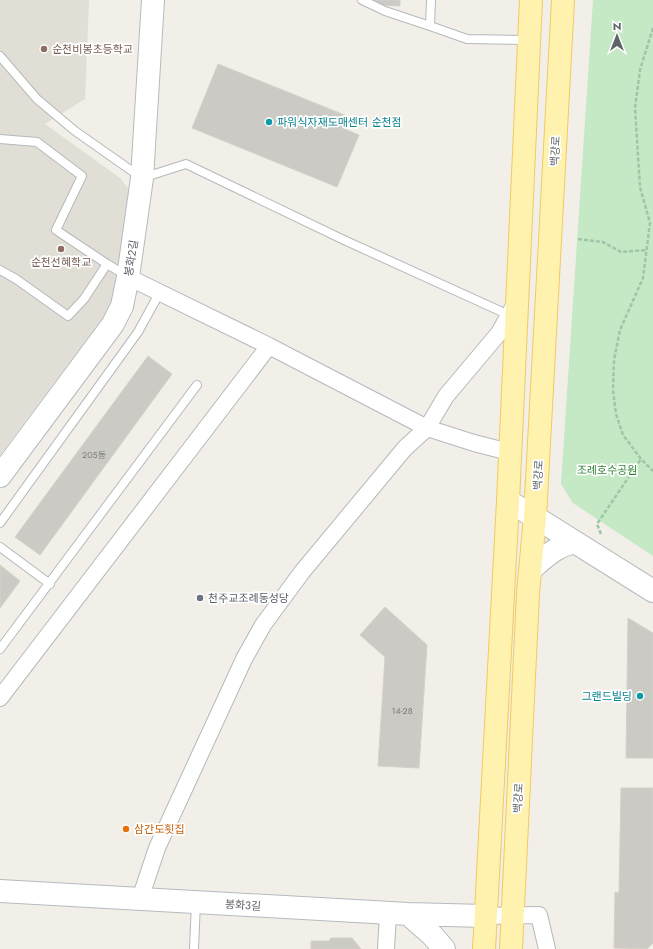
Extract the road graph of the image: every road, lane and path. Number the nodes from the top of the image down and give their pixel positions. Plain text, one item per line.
1 (154, 0) edge
2 (362, 0) edge
3 (431, 0) edge
4 (531, 0) edge
5 (563, 0) edge
6 (430, 26) junction
7 (653, 28) edge
8 (530, 40) junction
9 (0, 56) edge
10 (0, 139) edge
11 (142, 178) junction
12 (578, 239) dead end
13 (647, 250) junction
14 (107, 264) junction
15 (0, 270) edge
16 (128, 277) junction
17 (160, 292) junction
18 (513, 307) junction
19 (269, 346) junction
20 (198, 385) dead end
21 (427, 428) junction
22 (509, 452) junction
23 (641, 459) junction
24 (653, 471) edge
25 (0, 476) edge
26 (508, 501) junction
27 (535, 517) junction
28 (0, 523) edge
29 (602, 535) dead end
30 (576, 543) junction
31 (0, 547) edge
32 (531, 569) junction
33 (50, 584) junction
34 (653, 591) edge
35 (0, 649) edge
36 (0, 698) edge
37 (0, 891) edge
38 (140, 899) junction
39 (196, 902) junction
40 (398, 913) junction
41 (485, 916) junction
42 (513, 917) junction
43 (194, 949) edge
44 (386, 949) edge
45 (444, 949) edge
46 (484, 949) edge
47 (511, 949) edge
48 (547, 949) edge

1 - 11 street, 봉화2길
2 - 6 lane
3 - 6 lane
4 - 8 main road
5 - 27 main road, 백강로
6 - 8 lane
7 - 13 path
8 - 18 main road
9 - 11 lane
10 - 14 lane
11 - 16 street, 봉화2길
11 - 18 lane
12 - 13 path
13 - 23 path
14 - 15 lane
14 - 16 lane
16 - 17 street
16 - 25 street, 봉화2길
17 - 19 street
17 - 28 lane
18 - 21 street
18 - 22 main road
19 - 21 street
19 - 36 street
20 - 33 lane
21 - 22 street
21 - 38 street
22 - 26 main road
23 - 24 path
23 - 29 path
26 - 27 street
26 - 41 main road
27 - 30 street
27 - 32 main road, 백강로
30 - 32 street
30 - 34 street
31 - 33 lane
32 - 42 main road, 백강로
33 - 35 lane
37 - 38 street, 봉화3길
38 - 39 street, 봉화3길
39 - 40 street, 봉화3길
39 - 43 lane
40 - 41 street, 봉화3길
40 - 44 street
40 - 45 street
41 - 42 street
41 - 46 main road
42 - 47 main road, 백강로
42 - 48 street

